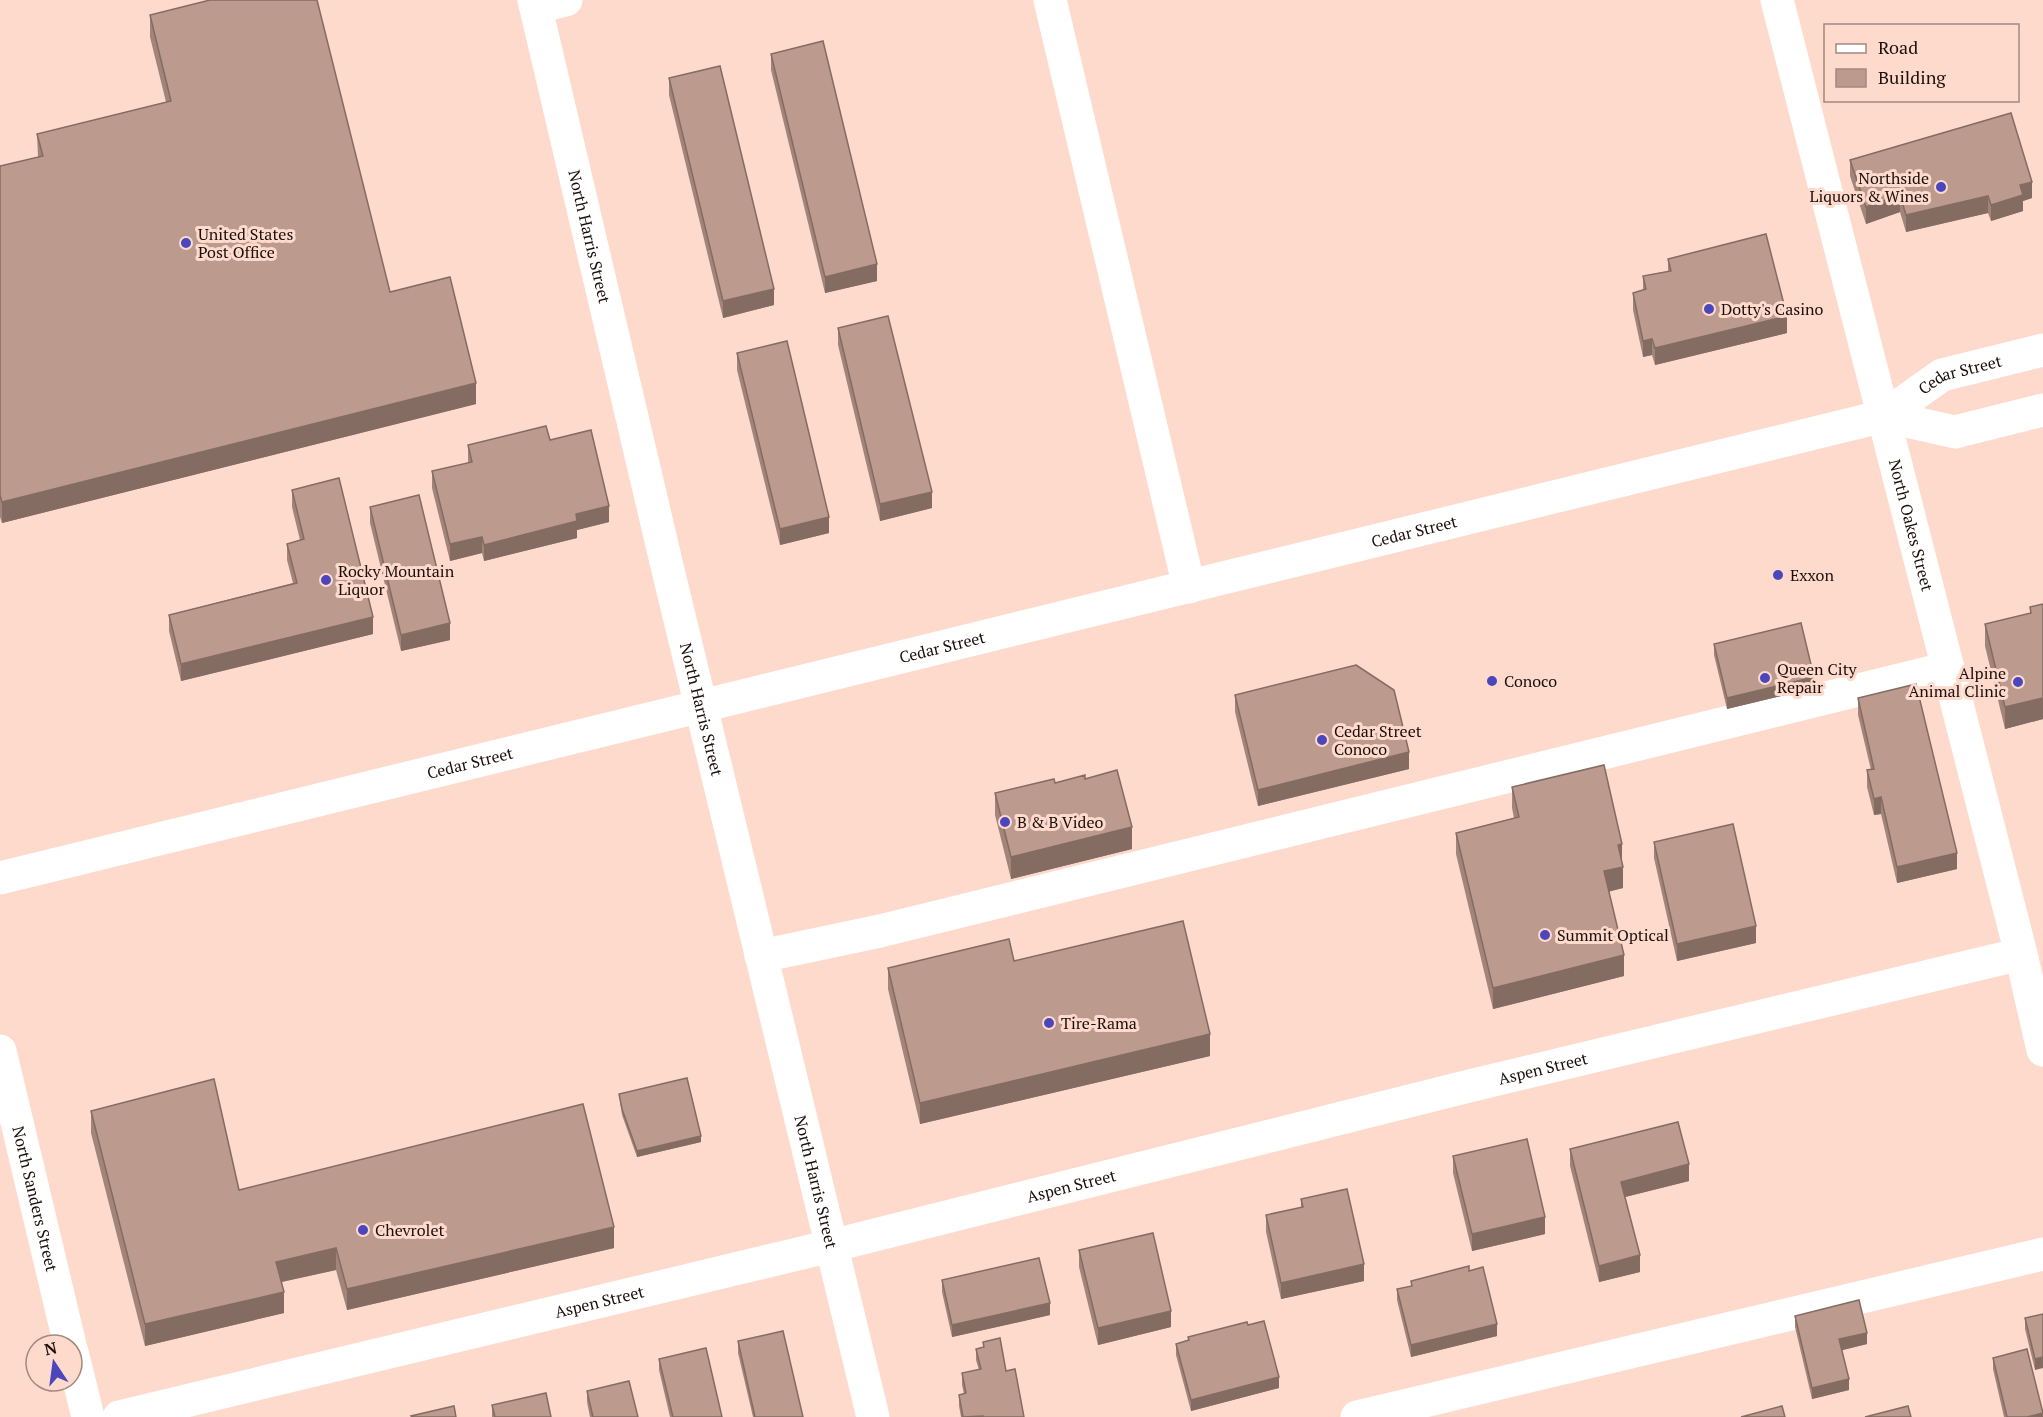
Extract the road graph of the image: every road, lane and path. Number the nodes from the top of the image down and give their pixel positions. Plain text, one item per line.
1 (1050, 0) edge
2 (1777, 0) edge
3 (545, 2) edge
4 (2043, 350) edge
5 (2043, 410) edge
6 (1884, 416) junction
7 (1189, 587) junction
8 (1948, 668) junction
9 (701, 707) junction
10 (0, 878) edge
11 (2021, 954) junction
12 (761, 956) junction
13 (2043, 1050) edge
14 (0, 1051) edge
15 (831, 1246) junction
16 (2043, 1254) edge
17 (67, 1333) edge
18 (82, 1393) edge
19 (88, 1417) edge
20 (119, 1417) edge
21 (873, 1417) edge
22 (1357, 1417) edge

1 - 7 street
2 - 6 street, North Oakes Street
3 - 9 street, North Harris Street
4 - 6 street, Cedar Street
5 - 6 street, Cedar Street
6 - 7 street, Cedar Street
6 - 8 street, North Oakes Street
7 - 9 street, Cedar Street
8 - 11 street, North Oakes Street
8 - 12 street
9 - 10 street, Cedar Street
9 - 12 street, North Harris Street
11 - 13 street, North Oakes Street
11 - 15 street, Aspen Street
12 - 15 street, North Harris Street
14 - 17 street, North Sanders Street
15 - 20 street, Aspen Street
15 - 21 street, North Harris Street
16 - 22 street
18 - 19 street

